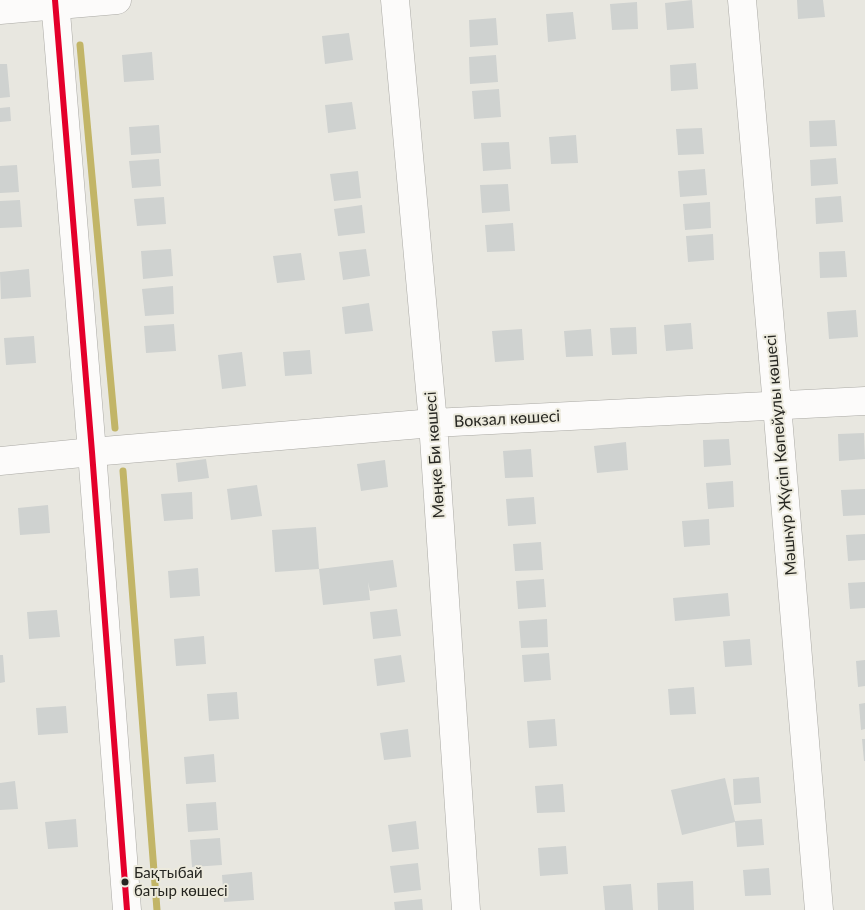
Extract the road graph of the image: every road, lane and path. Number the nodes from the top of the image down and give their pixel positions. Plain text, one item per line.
1 (117, 0) edge
2 (395, 0) edge
3 (742, 0) edge
4 (56, 3) edge
5 (0, 10) edge
6 (865, 401) edge
7 (777, 405) junction
8 (434, 423) junction
9 (92, 452) junction
10 (0, 461) edge
11 (127, 910) edge
12 (466, 910) edge
13 (819, 910) edge

1 - 4 street
2 - 8 street, Мөңке Би көшесі
3 - 7 street, Мәшһүр Жүсіп Көпейұлы көшесі
4 - 5 street
4 - 9 street
6 - 7 street, Вокзал көшесі
7 - 8 street, Вокзал көшесі
7 - 13 street, Мәшһүр Жүсіп Көпейұлы көшесі
8 - 9 street, Вокзал көшесі
8 - 12 street, Мөңке Би көшесі
9 - 10 street, Вокзал көшесі
9 - 11 street

